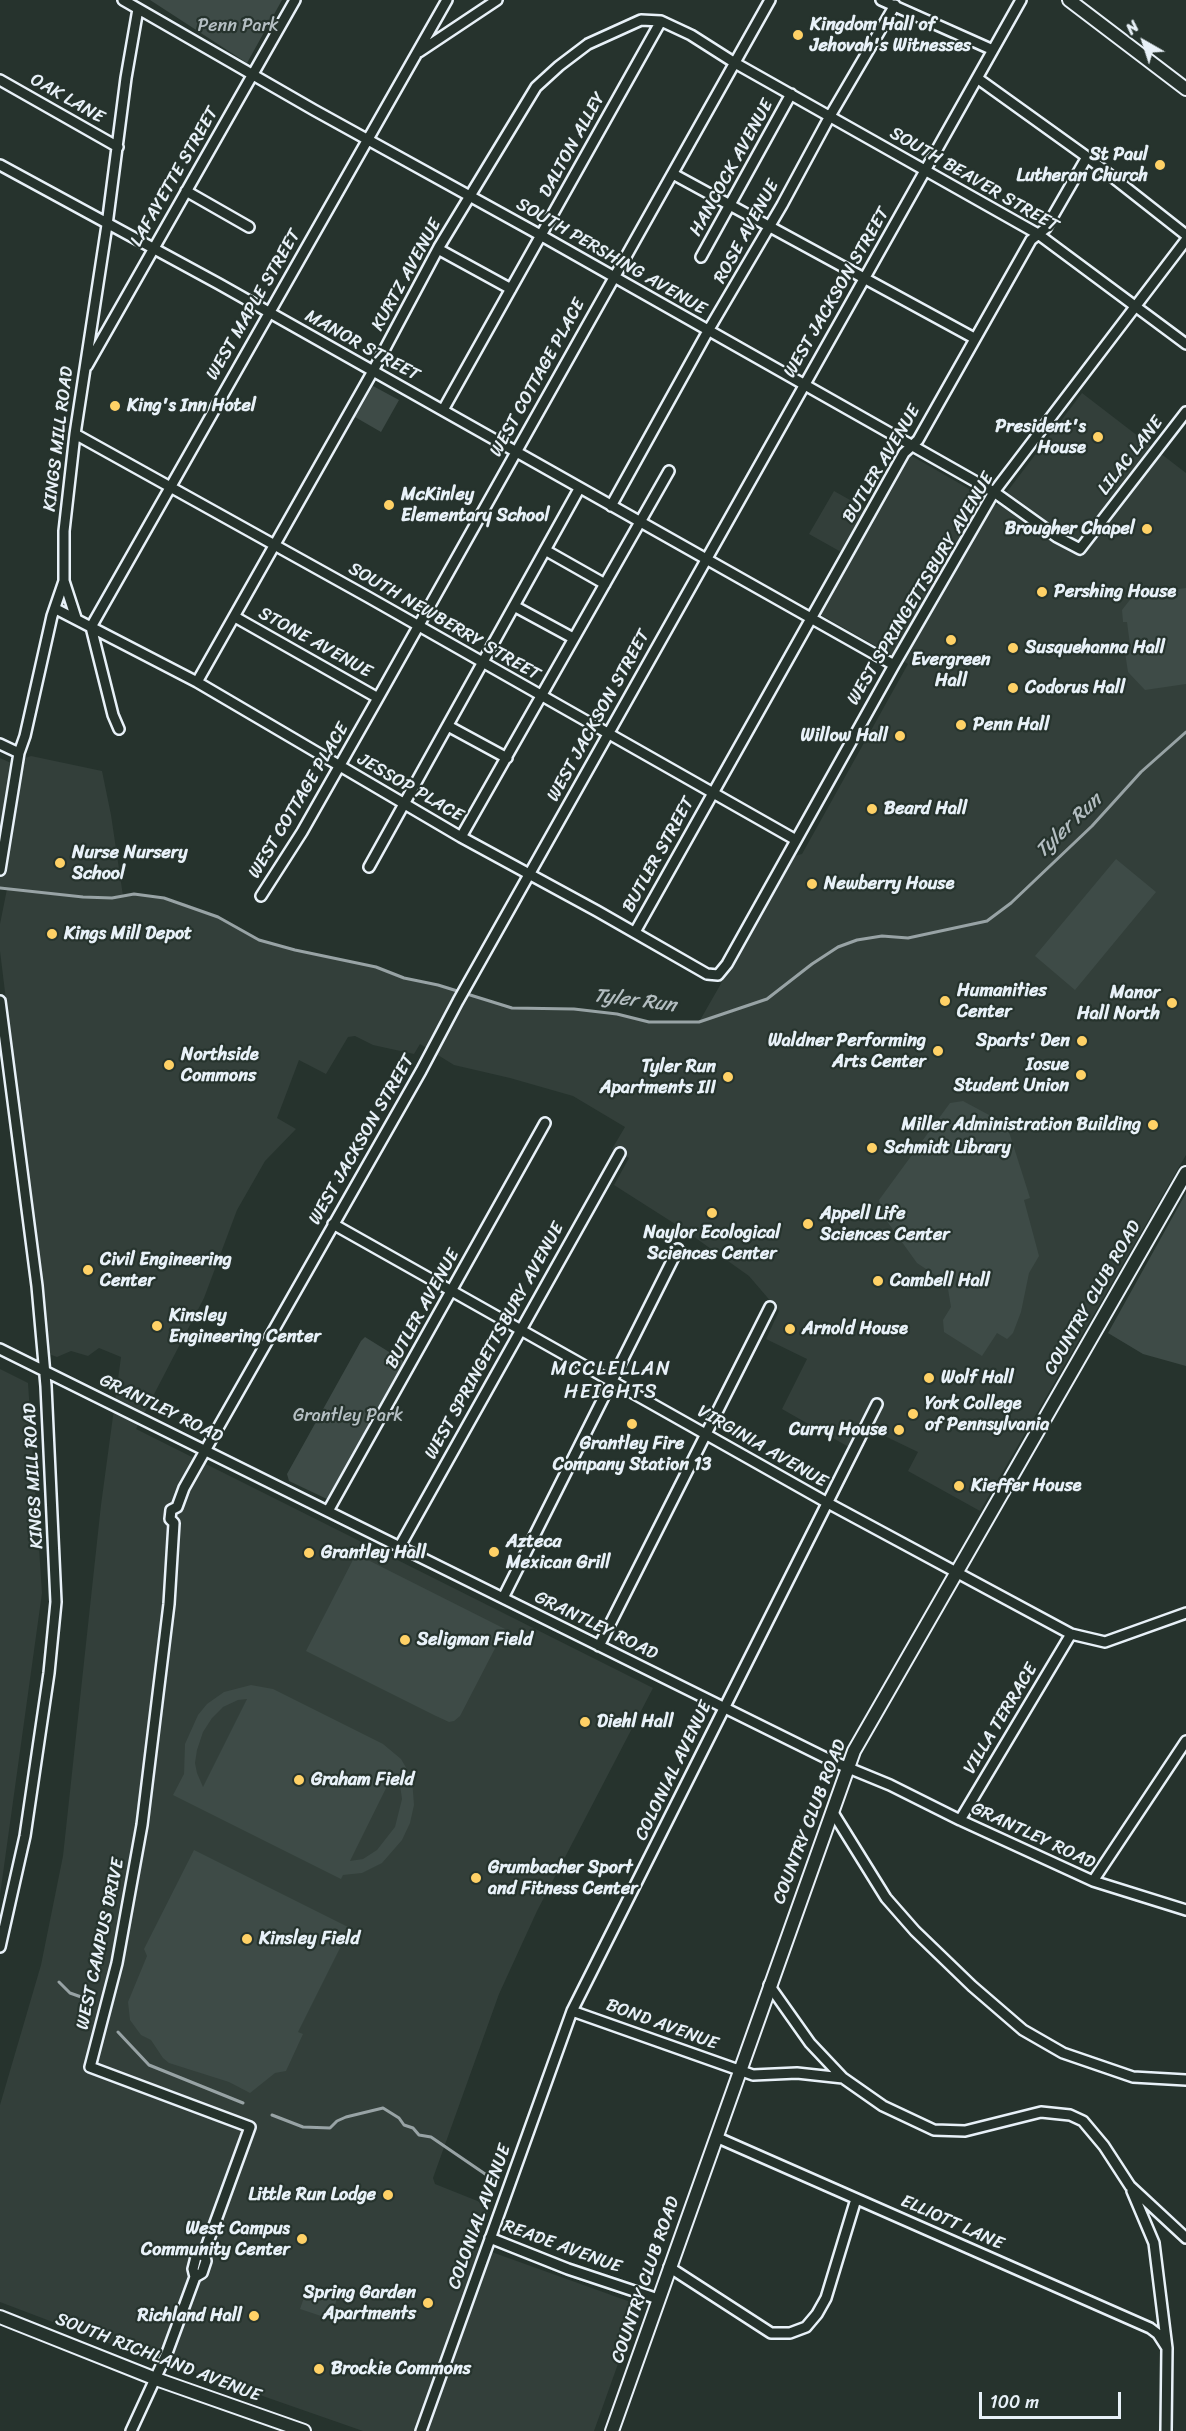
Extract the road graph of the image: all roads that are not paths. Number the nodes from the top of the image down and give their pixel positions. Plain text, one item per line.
1 (123, 0) edge
2 (295, 0) edge
3 (447, 0) edge
4 (497, 0) edge
5 (770, 0) edge
6 (881, 0) edge
7 (1021, 0) edge
8 (1069, 0) edge
9 (895, 5) junction
10 (138, 9) junction
11 (661, 21) junction
12 (993, 50) junction
13 (417, 53) junction
14 (735, 63) junction
15 (251, 74) junction
16 (977, 78) junction
17 (0, 80) edge
18 (1186, 89) edge
19 (791, 94) junction
20 (830, 116) junction
21 (368, 139) junction
22 (117, 147) junction
23 (1087, 157) junction
24 (0, 165) edge
25 (925, 170) junction
26 (673, 174) junction
27 (186, 191) junction
28 (470, 197) junction
29 (729, 205) junction
30 (107, 225) junction
31 (249, 226) dead end
32 (770, 227) junction
33 (1038, 234) junction
34 (1186, 235) edge
35 (542, 236) junction
36 (1186, 240) edge
37 (153, 248) junction
38 (438, 249) junction
39 (700, 257) dead end
40 (614, 278) junction
41 (866, 278) junction
42 (511, 288) junction
43 (1135, 306) junction
44 (268, 313) junction
45 (708, 331) junction
46 (974, 338) junction
47 (1186, 344) edge
48 (84, 370) junction
49 (373, 371) junction
50 (803, 385) junction
51 (443, 410) junction
52 (1186, 412) edge
53 (75, 434) junction
54 (912, 446) junction
55 (516, 453) junction
56 (669, 471) dead end
57 (170, 486) junction
58 (579, 489) junction
59 (994, 492) junction
60 (611, 506) junction
61 (640, 523) junction
62 (274, 544) junction
63 (1080, 549) joint
64 (545, 550) junction
65 (705, 560) junction
66 (64, 581) junction
67 (605, 584) junction
68 (514, 606) junction
69 (56, 609) junction
70 (235, 617) junction
71 (76, 618) junction
72 (811, 619) junction
73 (91, 627) junction
74 (418, 627) junction
75 (573, 638) junction
76 (481, 663) junction
77 (894, 665) junction
78 (197, 682) junction
79 (541, 697) junction
80 (378, 698) junction
81 (448, 726) junction
82 (119, 729) dead end
83 (608, 734) junction
84 (0, 744) edge
85 (19, 753) junction
86 (507, 758) junction
87 (339, 766) junction
88 (713, 794) junction
89 (403, 804) junction
90 (461, 837) junction
91 (796, 840) junction
92 (369, 867) dead end
93 (0, 870) edge
94 (530, 874) junction
95 (261, 896) dead end
96 (635, 932) junction
97 (718, 975) joint
98 (0, 1001) edge
99 (545, 1124) dead end
100 (620, 1153) dead end
101 (1186, 1173) edge
102 (333, 1224) junction
103 (678, 1250) dead end
104 (452, 1291) junction
105 (770, 1307) dead end
106 (520, 1330) junction
107 (0, 1349) edge
108 (44, 1370) junction
109 (613, 1381) junction
110 (877, 1404) dead end
111 (706, 1433) junction
112 (206, 1449) junction
113 (826, 1502) junction
114 (328, 1510) junction
115 (400, 1546) junction
116 (955, 1574) junction
117 (503, 1598) junction
118 (1186, 1613) edge
119 (1071, 1634) junction
120 (599, 1646) junction
121 (724, 1708) junction
122 (1186, 1741) edge
123 (848, 1767) junction
124 (832, 1811) junction
125 (960, 1820) junction
126 (1093, 1881) junction
127 (1186, 1910) edge
128 (0, 1947) edge
129 (770, 1986) junction
130 (572, 2010) junction
131 (740, 2071) junction
132 (843, 2078) junction
133 (1186, 2080) edge
134 (716, 2137) junction
135 (1130, 2186) junction
136 (856, 2199) junction
137 (490, 2238) junction
138 (1186, 2238) edge
139 (669, 2267) junction
140 (658, 2299) junction
141 (0, 2318) edge
142 (1167, 2348) junction
143 (156, 2379) junction
144 (131, 2431) edge
145 (304, 2431) edge
146 (421, 2431) edge
147 (612, 2431) edge
148 (1167, 2431) edge

1 - 10 street, SOUTH PERSHING AVENUE
2 - 15 street, LAFAYETTE STREET
3 - 13 street, WEST MAPLE STREET
4 - 13 street
5 - 14 street, WEST COTTAGE PLACE
6 - 9 street
7 - 12 street, WEST JACKSON STREET
8 - 18 main road
9 - 12 street
9 - 20 street, ROSE AVENUE
10 - 15 street, SOUTH PERSHING AVENUE
10 - 22 street, KINGS MILL ROAD
11 - 14 street
11 - 28 street, KURTZ AVENUE
11 - 35 street, DALTON ALLEY
12 - 16 street, WEST JACKSON STREET
13 - 21 street, WEST MAPLE STREET
14 - 19 street, SOUTH BEAVER STREET
14 - 26 street, WEST COTTAGE PLACE
15 - 21 street, SOUTH PERSHING AVENUE
15 - 27 street, LAFAYETTE STREET
16 - 23 street
16 - 25 street, WEST JACKSON STREET
17 - 22 street, OAK LANE
19 - 20 street, SOUTH BEAVER STREET
19 - 29 street, HANCOCK AVENUE
20 - 25 street, SOUTH BEAVER STREET
20 - 32 street, ROSE AVENUE
21 - 28 street, SOUTH PERSHING AVENUE
21 - 44 street, WEST MAPLE STREET
22 - 30 street, KINGS MILL ROAD
23 - 33 street, BUTLER AVENUE
23 - 34 street
24 - 30 street, MANOR STREET
25 - 33 street, SOUTH BEAVER STREET
25 - 41 street, WEST JACKSON STREET
26 - 29 street
26 - 40 street, WEST COTTAGE PLACE
27 - 31 street
27 - 37 street, LAFAYETTE STREET
28 - 35 street, SOUTH PERSHING AVENUE
28 - 38 street, KURTZ AVENUE
29 - 32 street
29 - 39 street, HANCOCK AVENUE
30 - 37 street, MANOR STREET
30 - 48 street, KINGS MILL ROAD
32 - 41 street
32 - 45 street, ROSE AVENUE
33 - 43 street, SOUTH BEAVER STREET
33 - 46 street, BUTLER AVENUE
35 - 40 street, SOUTH PERSHING AVENUE
35 - 42 street, DALTON ALLEY
36 - 43 street, WEST SPRINGETTSBURY AVENUE
37 - 44 street, MANOR STREET
37 - 48 street, LAFAYETTE STREET
38 - 42 street
38 - 49 street, KURTZ AVENUE
40 - 45 street, SOUTH PERSHING AVENUE
40 - 55 street, WEST COTTAGE PLACE
41 - 46 street
41 - 50 street, WEST JACKSON STREET
42 - 51 street, DALTON ALLEY
43 - 47 street, SOUTH BEAVER STREET
43 - 59 street, WEST SPRINGETTSBURY AVENUE
44 - 49 street, MANOR STREET
44 - 57 street, WEST MAPLE STREET
45 - 50 street, SOUTH PERSHING AVENUE
45 - 60 street, ROSE AVENUE
46 - 54 street, BUTLER AVENUE
48 - 53 street, KINGS MILL ROAD
49 - 51 street, MANOR STREET
49 - 62 street, KURTZ AVENUE
50 - 54 street, SOUTH PERSHING AVENUE
50 - 65 street, WEST JACKSON STREET
51 - 55 street, MANOR STREET
52 - 63 street, LILAC LANE
53 - 57 street, SOUTH NEWBERRY STREET
53 - 66 street, KINGS MILL ROAD
54 - 59 street, SOUTH PERSHING AVENUE
54 - 72 street, BUTLER AVENUE
55 - 58 street, MANOR STREET
55 - 74 street, WEST COTTAGE PLACE
56 - 61 street
57 - 62 street, SOUTH NEWBERRY STREET
57 - 73 street, WEST MAPLE STREET
58 - 60 street, MANOR STREET
58 - 64 street
59 - 63 street, SOUTH PERSHING AVENUE
59 - 77 street, WEST SPRINGETTSBURY AVENUE
60 - 61 street, MANOR STREET
61 - 65 street, MANOR STREET
61 - 67 street
62 - 70 street, KURTZ AVENUE
62 - 74 street, SOUTH NEWBERRY STREET
64 - 67 street
64 - 68 street
65 - 72 street, MANOR STREET
65 - 83 street, WEST JACKSON STREET
66 - 69 street, KINGS MILL ROAD
66 - 71 street
67 - 75 street
68 - 75 street
68 - 76 street
69 - 71 street, JESSOP PLACE
69 - 85 street, KINGS MILL ROAD
70 - 78 street, KURTZ AVENUE
70 - 80 street, STONE AVENUE
71 - 73 street, JESSOP PLACE
72 - 77 street, MANOR STREET
72 - 88 street, BUTLER AVENUE
73 - 78 street, JESSOP PLACE
73 - 82 street
74 - 76 street, SOUTH NEWBERRY STREET
74 - 80 street, WEST COTTAGE PLACE
75 - 79 street
76 - 79 street, SOUTH NEWBERRY STREET
76 - 81 street
77 - 91 street, WEST SPRINGETTSBURY AVENUE
78 - 87 street, JESSOP PLACE
79 - 83 street, SOUTH NEWBERRY STREET
79 - 86 street
80 - 87 street, WEST COTTAGE PLACE
81 - 86 street
81 - 89 street
83 - 88 street, SOUTH NEWBERRY STREET
83 - 94 street, WEST JACKSON STREET
84 - 85 street
85 - 93 street, KINGS MILL ROAD
86 - 90 street
87 - 89 street, JESSOP PLACE
87 - 95 street, WEST COTTAGE PLACE
88 - 91 street, SOUTH NEWBERRY STREET
88 - 96 street, BUTLER STREET
89 - 90 street, JESSOP PLACE
89 - 92 street
90 - 94 street, JESSOP PLACE
91 - 97 street, WEST SPRINGETTSBURY AVENUE
94 - 96 street, JESSOP PLACE
94 - 102 street, WEST JACKSON STREET
96 - 97 street, JESSOP PLACE
98 - 108 street, KINGS MILL ROAD
99 - 104 street, BUTLER AVENUE
100 - 106 street, WEST SPRINGETTSBURY AVENUE
101 - 116 main road, COUNTRY CLUB ROAD
102 - 104 street, VIRGINIA AVENUE
102 - 112 street, WEST JACKSON STREET
103 - 109 street
104 - 106 street, VIRGINIA AVENUE
104 - 114 street, BUTLER AVENUE
105 - 111 street
106 - 109 street, VIRGINIA AVENUE
106 - 115 street, WEST SPRINGETTSBURY AVENUE
107 - 108 street, GRANTLEY ROAD
108 - 112 street, GRANTLEY ROAD
108 - 128 street, KINGS MILL ROAD
109 - 111 street, VIRGINIA AVENUE
109 - 117 street
110 - 113 street, COLONIAL AVENUE
111 - 113 street, VIRGINIA AVENUE
111 - 120 street
112 - 114 street, GRANTLEY ROAD
112 - 143 street, WEST CAMPUS DRIVE
113 - 116 street, VIRGINIA AVENUE
113 - 121 street, COLONIAL AVENUE
114 - 115 street, GRANTLEY ROAD
115 - 117 street, GRANTLEY ROAD
116 - 119 street, VIRGINIA AVENUE
116 - 123 main road, COUNTRY CLUB ROAD
117 - 120 street, GRANTLEY ROAD
118 - 119 street, VIRGINIA AVENUE
119 - 125 street, VILLA TERRACE
120 - 121 street, GRANTLEY ROAD
121 - 123 street, GRANTLEY ROAD
121 - 130 street, COLONIAL AVENUE
122 - 126 street
123 - 124 main road, COUNTRY CLUB ROAD
123 - 125 street, GRANTLEY ROAD
124 - 129 main road, COUNTRY CLUB ROAD
124 - 133 street
125 - 126 street, GRANTLEY ROAD
126 - 127 street, GRANTLEY ROAD
129 - 131 main road, COUNTRY CLUB ROAD
129 - 132 street
130 - 131 street, BOND AVENUE
130 - 137 street, COLONIAL AVENUE
131 - 132 street, BOND AVENUE
131 - 134 main road, COUNTRY CLUB ROAD
132 - 135 street
134 - 136 street, ELLIOTT LANE
134 - 139 main road, COUNTRY CLUB ROAD
135 - 138 street
135 - 142 street
136 - 139 street
136 - 142 street, ELLIOTT LANE
137 - 140 street, READE AVENUE
137 - 146 street, COLONIAL AVENUE
139 - 140 main road, COUNTRY CLUB ROAD
140 - 147 main road, COUNTRY CLUB ROAD
141 - 143 main road, SOUTH RICHLAND AVENUE
142 - 148 street
143 - 144 street, WEST CAMPUS DRIVE
143 - 145 main road, SOUTH RICHLAND AVENUE

